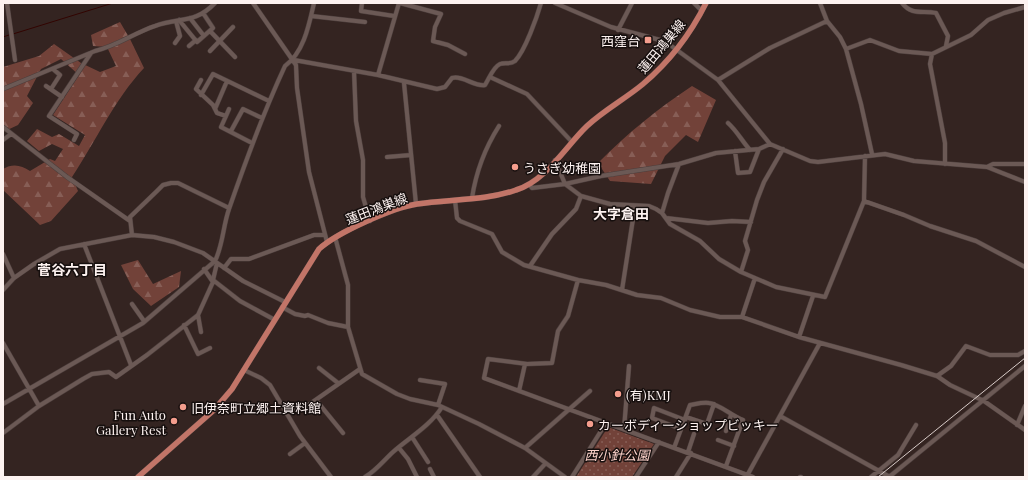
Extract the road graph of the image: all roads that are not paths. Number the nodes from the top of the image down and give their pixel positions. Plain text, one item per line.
1 (6, 3) edge
2 (215, 3) edge
3 (253, 3) edge
4 (314, 3) edge
5 (362, 3) edge
6 (399, 3) edge
7 (541, 3) edge
8 (554, 3) edge
9 (632, 3) edge
10 (694, 3) edge
11 (706, 3) edge
12 (820, 3) edge
13 (902, 3) edge
14 (1025, 7) edge
15 (702, 11) junction
16 (203, 13) junction
17 (311, 16) junction
18 (394, 16) junction
19 (190, 18) junction
20 (177, 21) junction
21 (826, 21) junction
22 (366, 22) dead end
23 (233, 27) dead end
24 (210, 30) junction
25 (618, 30) junction
26 (204, 36) junction
27 (196, 40) junction
28 (220, 42) junction
29 (175, 44) dead end
30 (189, 46) dead end
31 (946, 46) junction
32 (676, 49) junction
33 (846, 49) junction
34 (210, 51) dead end
35 (92, 52) junction
36 (465, 54) dead end
37 (932, 54) junction
38 (235, 57) dead end
39 (15, 60) dead end
40 (294, 60) junction
41 (53, 69) junction
42 (354, 71) junction
43 (378, 75) junction
44 (490, 77) junction
45 (201, 80) dead end
46 (718, 80) junction
47 (228, 81) junction
48 (404, 83) junction
49 (46, 86) dead end
50 (51, 89) junction
51 (3, 90) edge
52 (201, 95) junction
53 (62, 97) junction
54 (269, 101) junction
55 (215, 109) junction
56 (229, 109) dead end
57 (226, 116) junction
58 (262, 118) junction
59 (728, 123) dead end
60 (499, 126) dead end
61 (3, 127) edge
62 (231, 132) junction
63 (11, 134) junction
64 (3, 140) edge
65 (74, 140) dead end
66 (252, 142) junction
67 (572, 142) junction
68 (770, 144) junction
69 (759, 149) junction
70 (783, 149) junction
71 (750, 150) junction
72 (735, 151) junction
73 (872, 154) junction
74 (411, 155) junction
75 (865, 156) junction
76 (387, 158) dead end
77 (555, 160) junction
78 (679, 164) junction
79 (945, 164) junction
80 (1025, 164) edge
81 (987, 168) junction
82 (1025, 182) edge
83 (529, 184) junction
84 (565, 184) junction
85 (581, 196) junction
86 (472, 198) junction
87 (455, 200) junction
88 (864, 201) junction
89 (416, 204) junction
90 (635, 206) junction
91 (229, 208) junction
92 (662, 213) junction
93 (666, 218) junction
94 (130, 221) junction
95 (370, 221) junction
96 (752, 222) junction
97 (132, 235) junction
98 (324, 235) junction
99 (335, 236) junction
100 (327, 242) junction
101 (84, 244) junction
102 (3, 254) edge
103 (216, 262) junction
104 (530, 266) junction
105 (1025, 267) edge
106 (224, 268) junction
107 (204, 270) junction
108 (741, 272) junction
109 (14, 278) junction
110 (755, 278) junction
111 (213, 280) junction
112 (578, 280) junction
113 (3, 290) edge
114 (622, 290) junction
115 (814, 296) junction
116 (132, 304) dead end
117 (284, 305) junction
118 (198, 315) junction
119 (742, 317) junction
120 (275, 320) junction
121 (144, 321) junction
122 (184, 325) junction
123 (348, 327) junction
124 (201, 332) dead end
125 (120, 337) junction
126 (799, 337) junction
127 (3, 343) edge
128 (820, 343) junction
129 (210, 348) dead end
130 (1025, 351) edge
131 (525, 364) junction
132 (131, 365) junction
133 (629, 366) dead end
134 (1025, 366) edge
135 (319, 368) dead end
136 (360, 369) junction
137 (244, 370) junction
138 (937, 376) junction
139 (420, 380) dead end
140 (338, 383) junction
141 (29, 389) junction
142 (519, 391) junction
143 (590, 391) dead end
144 (316, 400) junction
145 (984, 400) junction
146 (3, 404) edge
147 (714, 404) junction
148 (39, 406) junction
149 (440, 406) junction
150 (1025, 406) edge
151 (571, 410) junction
152 (285, 411) junction
153 (438, 415) junction
154 (731, 415) junction
155 (780, 416) junction
156 (685, 418) junction
157 (606, 423) junction
158 (916, 425) dead end
159 (1017, 425) junction
160 (681, 429) junction
161 (624, 430) junction
162 (1025, 430) edge
163 (726, 431) dead end
164 (3, 433) edge
165 (343, 434) dead end
166 (694, 434) dead end
167 (412, 437) junction
168 (718, 440) dead end
169 (659, 442) junction
170 (305, 443) junction
171 (734, 446) junction
172 (398, 448) junction
173 (525, 448) junction
174 (674, 448) junction
175 (689, 452) junction
176 (290, 454) dead end
177 (428, 462) dead end
178 (546, 464) junction
179 (726, 466) junction
180 (430, 469) dead end
181 (879, 470) junction
182 (748, 474) junction
183 (145, 475) edge
184 (138, 477) edge
185 (331, 477) edge
186 (365, 477) edge
187 (418, 477) edge
188 (434, 477) edge
189 (480, 477) edge
190 (533, 477) edge
191 (565, 477) edge
192 (572, 477) edge
193 (636, 477) edge
194 (676, 477) edge
195 (753, 477) edge
196 (871, 477) edge
197 (890, 477) edge

1 - 39 street
2 - 16 street
3 - 40 street
4 - 17 street
5 - 18 street
6 - 18 street
6 - 36 street
7 - 44 street
8 - 25 street
9 - 25 street
10 - 15 street
11 - 15 main road, 蓮田鴻巣線
12 - 21 street
13 - 31 street
14 - 31 street
15 - 32 main road, 蓮田鴻巣線
16 - 19 street
16 - 24 street
17 - 22 street
17 - 40 street
18 - 43 street
19 - 20 street
19 - 26 street
20 - 27 street
20 - 29 street
20 - 35 street
21 - 33 street
21 - 46 street
23 - 28 street
24 - 26 street
24 - 28 street
25 - 32 street
26 - 27 street
27 - 30 street
28 - 34 street
28 - 38 street
31 - 37 street
32 - 46 street
32 - 67 main road, 蓮田鴻巣線
33 - 37 street
33 - 73 street
35 - 41 street
35 - 53 street
37 - 79 street
40 - 42 street
40 - 54 street
40 - 98 street
41 - 50 street
41 - 51 street
42 - 43 street
42 - 95 street
43 - 48 street
44 - 48 street
44 - 67 street
45 - 52 street
46 - 68 street
47 - 52 street
47 - 54 street
47 - 55 street
48 - 74 street
49 - 50 street
50 - 53 street
52 - 55 street
53 - 65 street
54 - 58 street
55 - 57 street
56 - 57 street
57 - 62 street
58 - 62 street
58 - 66 street
59 - 71 street
60 - 86 street
61 - 63 street
62 - 66 street
63 - 64 street
63 - 94 street
66 - 91 street
67 - 77 main road, 蓮田鴻巣線
68 - 69 street
68 - 70 street
69 - 71 street
69 - 72 street
70 - 75 street
70 - 96 street
71 - 72 street
72 - 78 street
73 - 75 street
73 - 79 street
74 - 76 street
74 - 89 street
75 - 88 street
77 - 83 main road, 蓮田鴻巣線
77 - 84 street
78 - 84 street
78 - 92 street
79 - 81 street
80 - 81 street
81 - 82 street
83 - 84 street
83 - 86 main road, 蓮田鴻巣線
84 - 85 street
85 - 90 street
85 - 104 street
86 - 87 main road, 蓮田鴻巣線
87 - 89 main road, 蓮田鴻巣線
87 - 104 street
88 - 105 street
88 - 115 street
89 - 95 main road, 蓮田鴻巣線
90 - 92 street
90 - 114 street
91 - 94 street
91 - 103 street
92 - 93 street
93 - 96 street
93 - 108 street
94 - 97 street
95 - 99 main road, 蓮田鴻巣線
96 - 108 street
97 - 101 street
97 - 103 street
98 - 100 street
98 - 106 street
99 - 100 main road, 蓮田鴻巣線
99 - 123 street
100 - 117 main road, 蓮田鴻巣線
101 - 109 street
101 - 125 street
102 - 109 street
103 - 106 street
103 - 107 street
103 - 111 street
104 - 112 street
106 - 117 street
107 - 111 street
107 - 121 street
108 - 110 street
109 - 113 street
110 - 115 street
110 - 119 street
111 - 118 street
111 - 120 street
112 - 114 street
112 - 131 street
114 - 119 street
115 - 126 street
116 - 121 street
117 - 120 main road, 蓮田鴻巣線
117 - 123 street
118 - 122 street
118 - 124 street
119 - 126 street
120 - 137 main road, 蓮田鴻巣線
121 - 125 street
122 - 129 street
122 - 132 street
123 - 136 street
125 - 132 street
125 - 141 street
126 - 128 street
127 - 141 street
128 - 138 street
128 - 155 street
130 - 138 street
131 - 142 street
131 - 142 street
132 - 148 street
133 - 161 street
134 - 145 street
135 - 140 street
136 - 140 street
136 - 149 street
137 - 152 street
137 - 183 main road, 蓮田鴻巣線
138 - 145 street
139 - 149 street
140 - 144 street
141 - 146 street
141 - 148 street
142 - 151 street
143 - 151 street
144 - 152 street
144 - 165 street
145 - 159 street
145 - 197 street
147 - 154 street
147 - 156 street
147 - 156 street
148 - 164 street
149 - 153 street
149 - 173 street
150 - 159 street
151 - 157 street
151 - 173 street
152 - 170 street
153 - 167 street
153 - 189 street
154 - 163 street
154 - 171 street
155 - 181 street
155 - 182 street
156 - 160 street
156 - 160 street
157 - 161 street
157 - 192 street
158 - 181 street
159 - 162 street
160 - 174 street
161 - 169 street
166 - 175 street
167 - 172 street
167 - 177 street
168 - 171 street
169 - 174 street
169 - 193 street
170 - 176 street
170 - 185 street
171 - 179 street
172 - 186 street
172 - 187 street
173 - 178 street
174 - 175 street
175 - 179 street
175 - 194 street
178 - 190 street
178 - 191 street
179 - 182 street
180 - 188 street
181 - 196 street
181 - 197 street
182 - 195 street
183 - 184 main road, 蓮田鴻巣線

